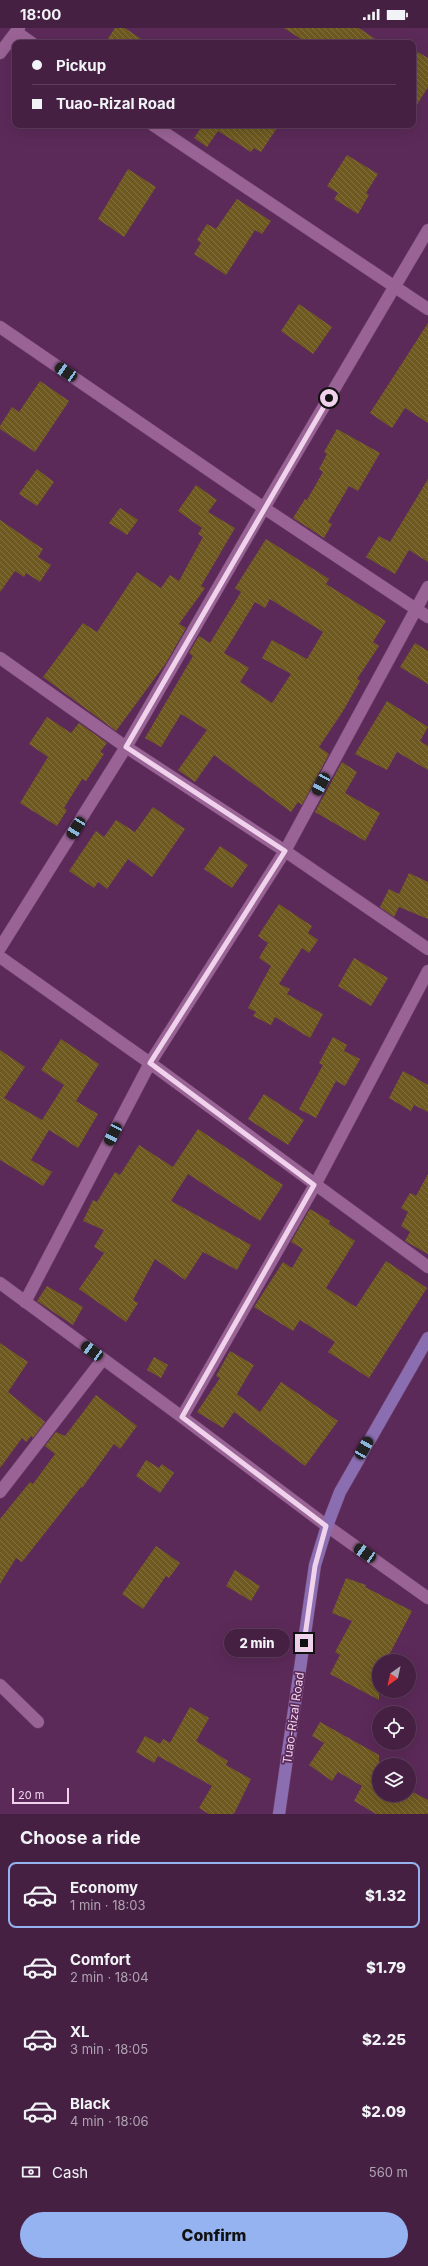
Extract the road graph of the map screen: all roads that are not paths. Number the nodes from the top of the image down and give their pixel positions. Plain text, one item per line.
1 (18, 30) edge
2 (29, 40) edge
3 (0, 52) edge
4 (157, 128) edge
5 (428, 230) edge
6 (394, 288) junction
7 (428, 309) edge
8 (0, 327) edge
9 (264, 508) junction
10 (428, 587) edge
11 (416, 609) junction
12 (428, 617) edge
13 (0, 658) edge
14 (126, 747) junction
15 (285, 851) junction
16 (0, 948) edge
17 (428, 948) edge
18 (0, 957) edge
19 (428, 971) edge
20 (150, 1063) junction
21 (314, 1185) junction
22 (428, 1267) edge
23 (0, 1283) edge
24 (25, 1302) junction
25 (428, 1338) edge
26 (103, 1359) junction
27 (182, 1417) junction
28 (0, 1492) edge
29 (326, 1526) junction
30 (428, 1598) edge
31 (0, 1685) edge
32 (38, 1722) dead end
33 (279, 1814) edge

1 - 2 street
1 - 3 street
4 - 6 street
5 - 6 street
6 - 7 street
6 - 9 street
8 - 9 street
9 - 11 street
9 - 14 street
10 - 11 street
11 - 12 street
11 - 15 street
13 - 14 street
14 - 15 street
14 - 16 street
15 - 17 street
15 - 20 street
18 - 20 street
19 - 21 street
20 - 21 street
20 - 24 street
21 - 22 street
21 - 27 street
23 - 24 street
24 - 26 street
25 - 29 main road, Tuao-Rizal Road
26 - 27 street
26 - 28 street
27 - 29 street
29 - 30 street
29 - 33 main road, Tuao-Rizal Road
31 - 32 street

